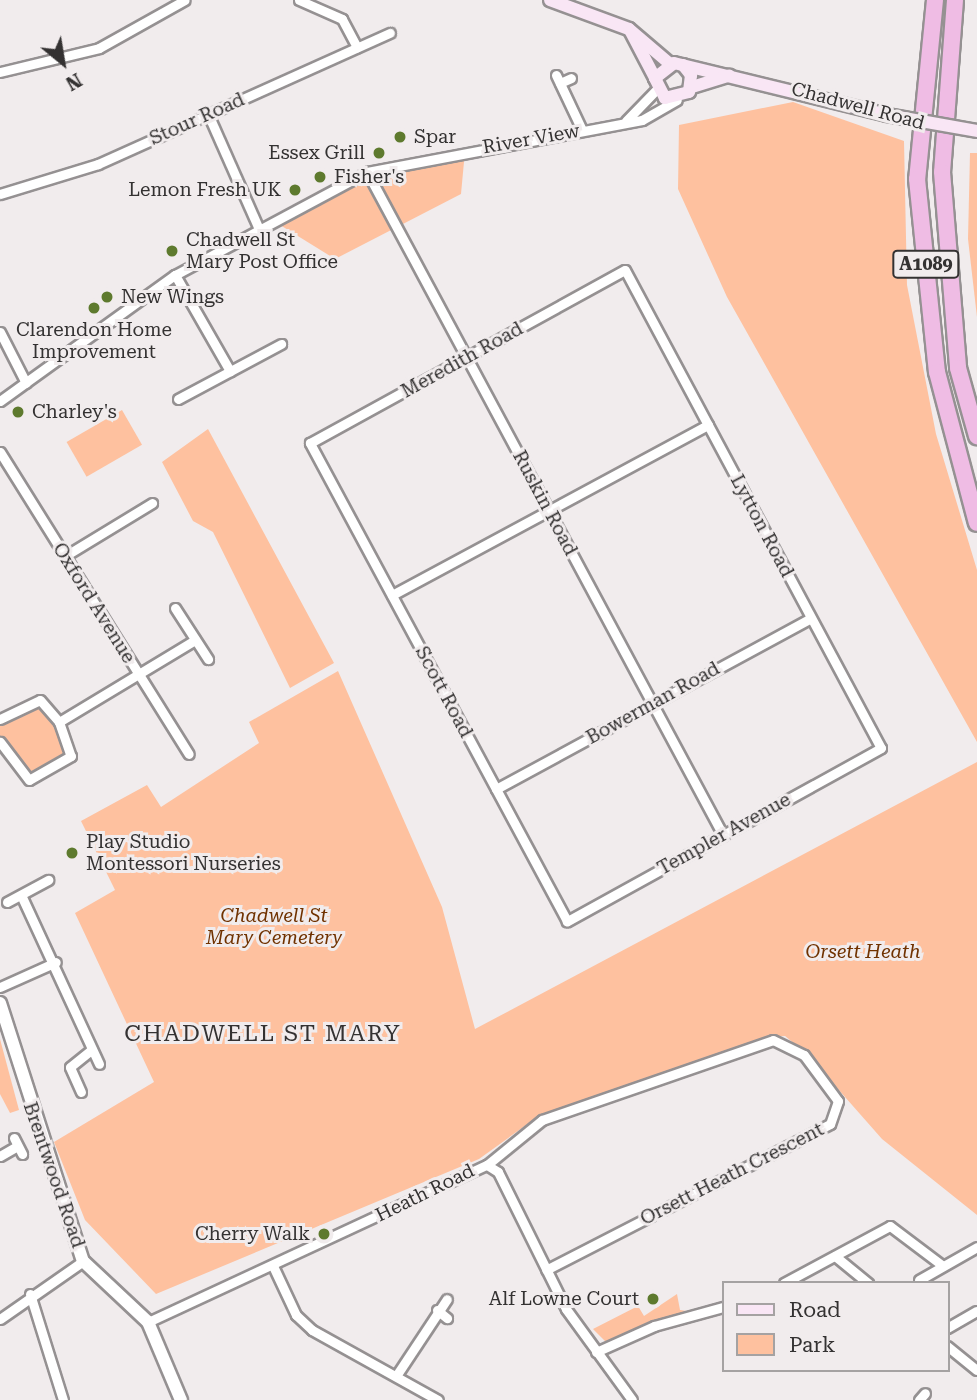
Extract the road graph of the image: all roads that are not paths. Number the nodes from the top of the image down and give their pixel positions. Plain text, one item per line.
1 (185, 0) edge
2 (299, 0) edge
3 (550, 0) edge
4 (934, 0) edge
5 (955, 0) edge
6 (629, 29) junction
7 (390, 34) dead end
8 (357, 47) junction
9 (669, 64) junction
10 (683, 65) junction
11 (0, 72) edge
12 (739, 75) junction
13 (571, 78) dead end
14 (656, 84) junction
15 (692, 87) junction
16 (677, 100) junction
17 (208, 114) junction
18 (626, 121) junction
19 (582, 130) junction
20 (977, 131) edge
21 (368, 172) junction
22 (0, 194) edge
23 (258, 227) junction
24 (175, 275) junction
25 (643, 304) joint
26 (0, 332) edge
27 (281, 344) dead end
28 (467, 357) junction
29 (230, 371) junction
30 (26, 383) junction
31 (178, 399) dead end
32 (0, 401) edge
33 (708, 425) junction
34 (977, 436) edge
35 (0, 452) edge
36 (320, 462) joint
37 (152, 503) dead end
38 (549, 511) junction
39 (977, 523) edge
40 (65, 555) junction
41 (392, 595) junction
42 (174, 608) dead end
43 (811, 618) junction
44 (195, 640) junction
45 (208, 659) dead end
46 (139, 675) junction
47 (652, 704) junction
48 (0, 719) edge
49 (59, 722) junction
50 (0, 742) edge
51 (881, 748) joint
52 (189, 754) dead end
53 (496, 789) junction
54 (723, 835) junction
55 (48, 880) dead end
56 (21, 895) junction
57 (7, 902) dead end
58 (567, 921) joint
59 (56, 962) junction
60 (0, 987) edge
61 (0, 1003) edge
62 (92, 1049) junction
63 (99, 1064) dead end
64 (81, 1092) dead end
65 (18, 1146) dead end
66 (0, 1156) edge
67 (486, 1165) junction
68 (977, 1247) edge
69 (835, 1256) junction
70 (83, 1261) junction
71 (273, 1266) junction
72 (943, 1266) junction
73 (546, 1269) junction
74 (919, 1280) dead end
75 (788, 1281) edge
76 (866, 1281) edge
77 (30, 1294) junction
78 (447, 1299) dead end
79 (722, 1307) edge
80 (437, 1310) junction
81 (977, 1311) edge
82 (447, 1318) dead end
83 (0, 1319) edge
84 (148, 1322) junction
85 (949, 1327) edge
86 (949, 1348) edge
87 (596, 1352) junction
88 (976, 1368) edge
89 (396, 1376) junction
90 (434, 1399) edge
91 (63, 1400) edge
92 (181, 1400) edge
93 (632, 1400) edge

1 - 11 street
2 - 8 street
3 - 6 main road
4 - 39 highway, A1089
5 - 34 highway, A1089
6 - 9 main road
6 - 14 main road
7 - 8 street, Stour Road
8 - 17 street, Stour Road
9 - 10 main road, Chadwell Road
9 - 14 main road
10 - 12 main road, Chadwell Road
10 - 15 main road
12 - 15 main road, Chadwell Road
12 - 20 main road, Chadwell Road, bridge
13 - 19 street
14 - 16 main road
14 - 18 street
15 - 16 main road
16 - 18 street, River View
17 - 22 street, Stour Road
17 - 23 street
18 - 19 street, River View
19 - 21 street, River View
21 - 23 street, River View
21 - 28 street, Ruskin Road
23 - 24 street, River View
24 - 29 street
24 - 30 street, River View
25 - 28 street, Meredith Road
25 - 33 street, Lytton Road
26 - 30 street
27 - 29 street
28 - 36 street, Meredith Road
28 - 38 street, Ruskin Road
29 - 31 street
30 - 32 street, River View
33 - 38 street
33 - 43 street, Lytton Road
35 - 40 street, Oxford Avenue
36 - 41 street, Scott Road
37 - 40 street
38 - 41 street
38 - 47 street, Ruskin Road
40 - 46 street, Oxford Avenue
41 - 53 street, Scott Road
42 - 44 street
43 - 47 street, Bowerman Road
43 - 51 street, Lytton Road
44 - 45 street
44 - 46 street
46 - 49 street
46 - 52 street, Oxford Avenue
47 - 53 street, Bowerman Road
47 - 54 street, Ruskin Road
48 - 49 street
49 - 50 street
51 - 54 street, Templer Avenue
53 - 58 street, Scott Road
54 - 58 street, Templer Avenue
55 - 56 street
56 - 57 street
56 - 59 street
59 - 60 street
59 - 62 street
61 - 70 street, Brentwood Road
62 - 63 street
62 - 64 street
65 - 66 street
67 - 71 street, Heath Road
67 - 73 street, Heath Road
67 - 73 street, Orsett Heath Crescent
68 - 72 street
69 - 72 street
69 - 75 street
69 - 76 street
70 - 77 street
70 - 84 street, Brentwood Road
71 - 84 street, Heath Road
71 - 89 street
72 - 74 street
73 - 87 street, Heath Road
77 - 83 street
77 - 91 street
78 - 80 street
79 - 87 street
80 - 82 street
80 - 89 street
81 - 85 street
84 - 92 street, Brentwood Road
86 - 88 street
87 - 93 street, Heath Road
89 - 90 street

